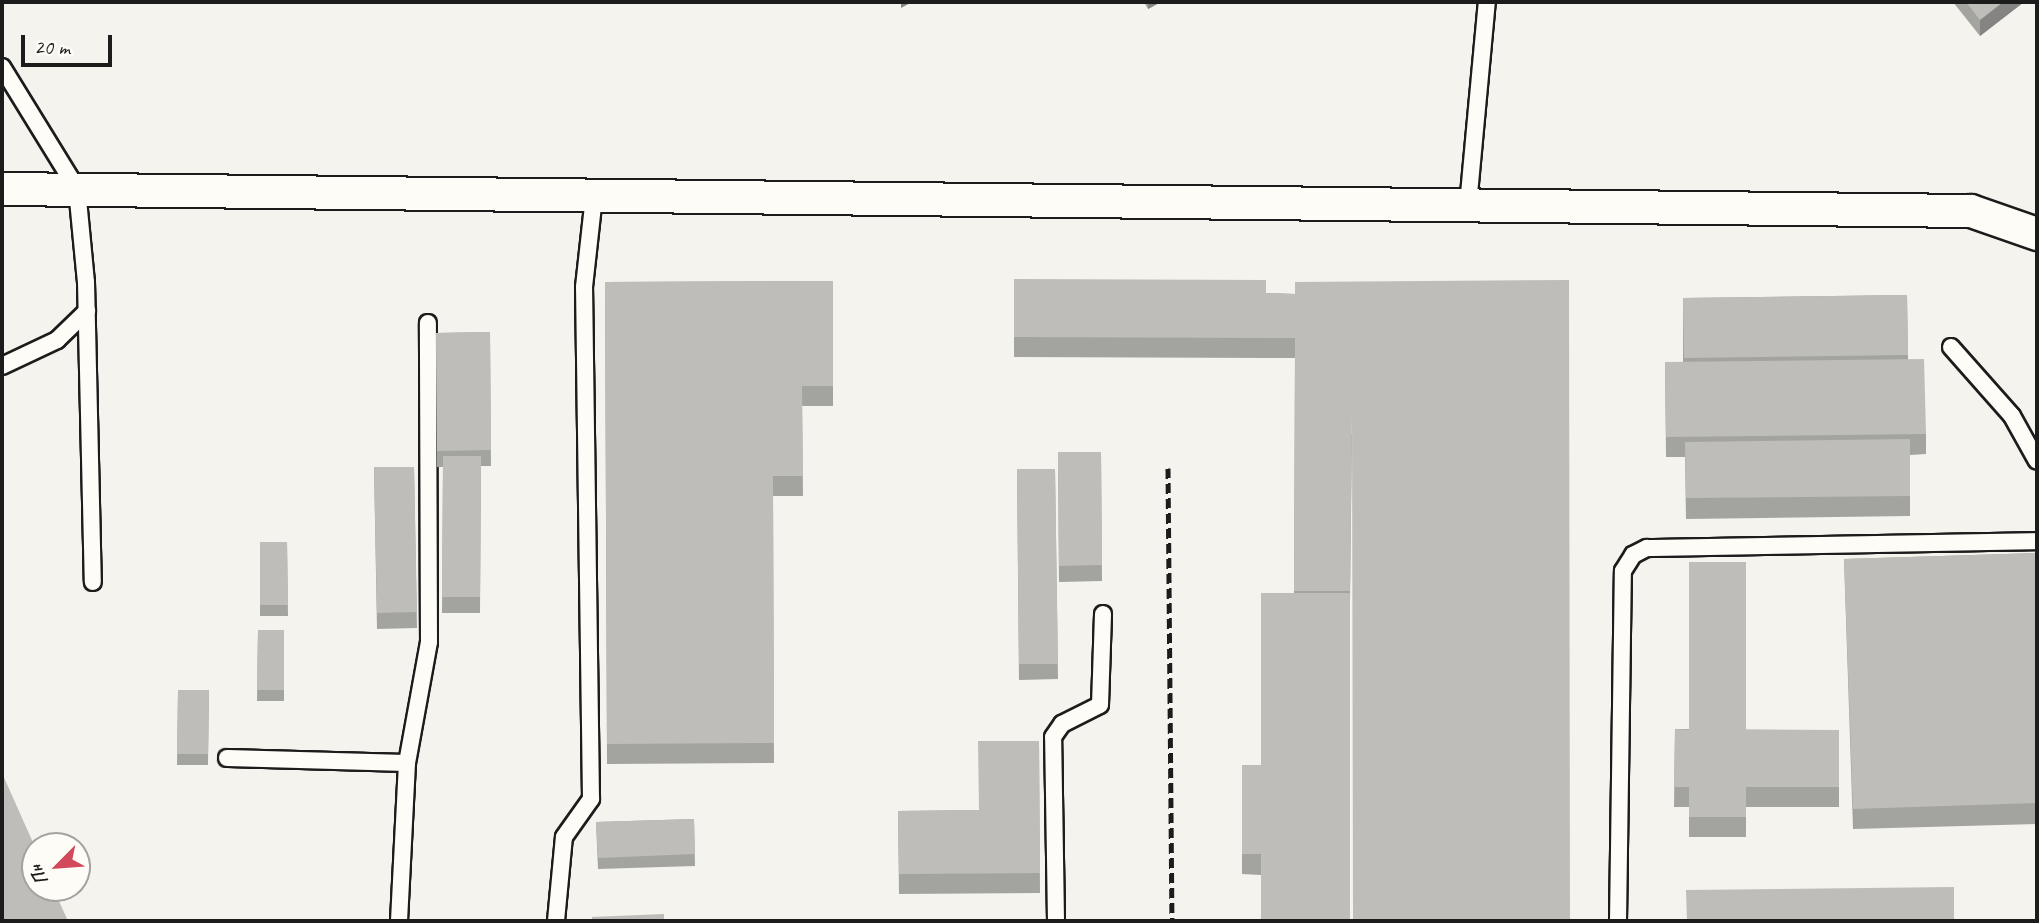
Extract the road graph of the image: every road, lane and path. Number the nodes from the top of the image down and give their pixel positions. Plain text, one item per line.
1 (1487, 2) edge
2 (2, 67) edge
3 (2, 189) edge
4 (77, 189) junction
5 (594, 195) junction
6 (1468, 205) junction
7 (2037, 234) edge
8 (87, 310) junction
9 (428, 323) dead end
10 (1951, 347) dead end
11 (2, 366) edge
12 (2037, 461) edge
13 (2037, 541) edge
14 (93, 582) dead end
15 (1103, 614) dead end
16 (227, 758) dead end
17 (407, 764) junction
18 (398, 921) edge
19 (556, 921) edge
20 (1056, 921) edge
21 (1618, 921) edge

1 - 6 lane
2 - 4 lane
3 - 4 street
4 - 5 street
4 - 8 lane
5 - 6 street
5 - 19 lane
6 - 7 street
8 - 11 lane
8 - 14 lane
9 - 17 lane
10 - 12 lane
13 - 21 lane
15 - 20 lane
16 - 17 lane
17 - 18 lane

